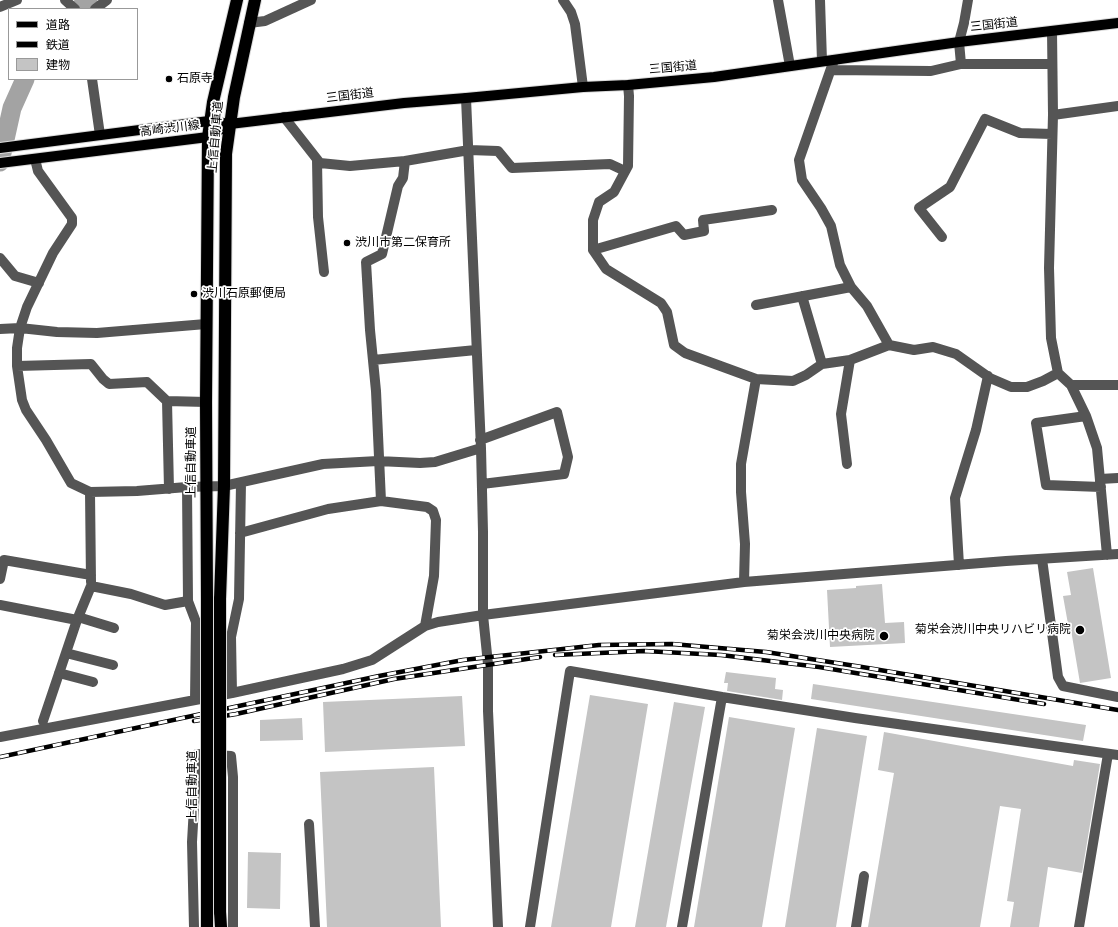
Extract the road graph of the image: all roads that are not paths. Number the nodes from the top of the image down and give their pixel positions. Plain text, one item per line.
1 (17, 0) edge
2 (65, 0) edge
3 (107, 0) edge
4 (237, 0) edge
5 (255, 0) edge
6 (311, 0) edge
7 (563, 0) edge
8 (778, 0) edge
9 (820, 0) edge
10 (968, 0) edge
11 (0, 6) edge
12 (74, 8) edge
13 (96, 8) edge
14 (249, 23) junction
15 (1118, 23) edge
16 (1052, 31) junction
17 (959, 42) junction
18 (834, 60) junction
19 (822, 61) junction
20 (961, 64) junction
21 (1052, 64) junction
22 (790, 66) junction
23 (831, 70) junction
24 (92, 80) edge
25 (628, 85) junction
26 (582, 87) junction
27 (466, 98) junction
28 (1118, 106) edge
29 (1053, 115) junction
30 (284, 117) junction
31 (209, 120) junction
32 (230, 124) junction
33 (1052, 134) junction
34 (100, 135) junction
35 (208, 137) junction
36 (0, 148) edge
37 (469, 150) junction
38 (35, 159) junction
39 (317, 160) junction
40 (405, 161) junction
41 (5, 163) edge
42 (625, 171) junction
43 (772, 210) dead end
44 (942, 237) dead end
45 (593, 250) junction
46 (0, 258) edge
47 (324, 272) dead end
48 (39, 283) junction
49 (851, 287) junction
50 (802, 296) junction
51 (756, 305) dead end
52 (206, 324) junction
53 (20, 328) junction
54 (0, 330) edge
55 (889, 345) junction
56 (476, 350) junction
57 (373, 360) junction
58 (850, 360) junction
59 (822, 364) junction
60 (18, 366) junction
61 (1058, 373) junction
62 (988, 376) junction
63 (756, 379) junction
64 (1071, 385) junction
65 (1118, 386) edge
66 (167, 401) junction
67 (206, 402) junction
68 (1086, 416) junction
69 (480, 444) junction
70 (378, 461) junction
71 (847, 464) dead end
72 (1118, 478) edge
73 (242, 482) junction
74 (1100, 483) junction
75 (482, 484) junction
76 (206, 486) junction
77 (224, 486) junction
78 (188, 487) junction
79 (169, 489) junction
80 (90, 492) junction
81 (381, 501) junction
82 (240, 533) junction
83 (1118, 554) edge
84 (1107, 555) junction
85 (1042, 558) junction
86 (959, 564) junction
87 (91, 575) junction
88 (0, 579) edge
89 (744, 582) junction
90 (91, 586) junction
91 (188, 601) junction
92 (0, 605) edge
93 (483, 615) junction
94 (78, 619) junction
95 (425, 626) junction
96 (114, 628) dead end
97 (66, 652) junction
98 (113, 664) dead end
99 (59, 673) junction
100 (93, 682) dead end
101 (232, 693) junction
102 (722, 697) junction
103 (1118, 697) edge
104 (195, 700) junction
105 (43, 721) dead end
106 (0, 737) edge
107 (1113, 754) edge
108 (309, 824) dead end
109 (864, 876) dead end
110 (194, 927) edge
111 (207, 927) edge
112 (221, 927) edge
113 (233, 927) edge
114 (315, 927) edge
115 (498, 927) edge
116 (530, 927) edge
117 (682, 927) edge
118 (856, 927) edge
119 (1079, 927) edge

1 - 11 street
2 - 12 street
3 - 13 street
4 - 31 highway, 上信自動車道
5 - 14 highway, 上信自動車道
6 - 14 street
7 - 26 street
8 - 22 street
9 - 19 street
10 - 17 street
14 - 32 highway, 上信自動車道
15 - 16 main road, 三国街道
16 - 17 main road, 三国街道
16 - 21 street
17 - 18 main road, 三国街道
17 - 20 street
18 - 19 main road, 三国街道
18 - 23 street
19 - 22 main road, 三国街道
20 - 21 street
20 - 23 street
21 - 29 street
22 - 25 main road, 三国街道
23 - 49 street
24 - 34 street
25 - 26 main road, 三国街道
25 - 42 street
26 - 27 main road, 三国街道
27 - 30 main road, 三国街道
27 - 37 street
28 - 29 street
29 - 33 street
30 - 32 main road, 三国街道
30 - 39 street
31 - 32 main road, 高崎渋川線
31 - 34 main road, 高崎渋川線
31 - 35 highway, 上信自動車道
32 - 35 main road, 高崎渋川線
32 - 77 highway, 上信自動車道
33 - 44 street
33 - 61 street
34 - 36 main road, 高崎渋川線
35 - 38 main road, 高崎渋川線
35 - 52 highway, 上信自動車道
37 - 40 street
37 - 42 street
37 - 56 street
38 - 41 main road, 高崎渋川線
38 - 48 street
39 - 40 street
39 - 47 street
40 - 57 street
42 - 45 street
43 - 45 street
45 - 63 street
46 - 48 street
48 - 53 street
49 - 50 street
49 - 55 street
50 - 51 street
50 - 59 street
52 - 53 street
52 - 67 highway, 上信自動車道
53 - 54 street
53 - 60 street
55 - 58 street
55 - 62 street
56 - 57 street
56 - 69 street
57 - 70 street
58 - 59 street
58 - 71 street
59 - 63 street
60 - 66 street
60 - 80 street
61 - 62 street
61 - 64 street
62 - 86 street
63 - 89 street
64 - 65 street
64 - 68 street
66 - 67 street
66 - 79 street
67 - 76 highway, 上信自動車道
68 - 74 street
68 - 74 street
69 - 70 street
69 - 75 street
69 - 75 street
70 - 73 street
70 - 81 street
72 - 74 street
73 - 77 street
73 - 82 street
74 - 84 street
75 - 93 street
76 - 77 street
76 - 78 street
76 - 111 highway, 上信自動車道, bridge
77 - 112 highway, 上信自動車道, bridge
78 - 79 street
78 - 91 street
79 - 80 street
80 - 87 street
81 - 82 street
81 - 95 street
82 - 101 street
83 - 84 street
84 - 85 street
85 - 86 street
85 - 103 street
86 - 89 street
87 - 88 street
87 - 90 street
89 - 93 street
90 - 91 street
90 - 94 street
91 - 104 street
92 - 94 street
93 - 95 street
93 - 115 street
94 - 96 street
94 - 97 street
95 - 101 street
97 - 98 street
97 - 99 street
99 - 100 street
99 - 105 street
101 - 104 street
102 - 107 street
102 - 116 street
102 - 117 street
104 - 106 street
107 - 119 street
108 - 114 street
109 - 118 street
110 - 113 street

